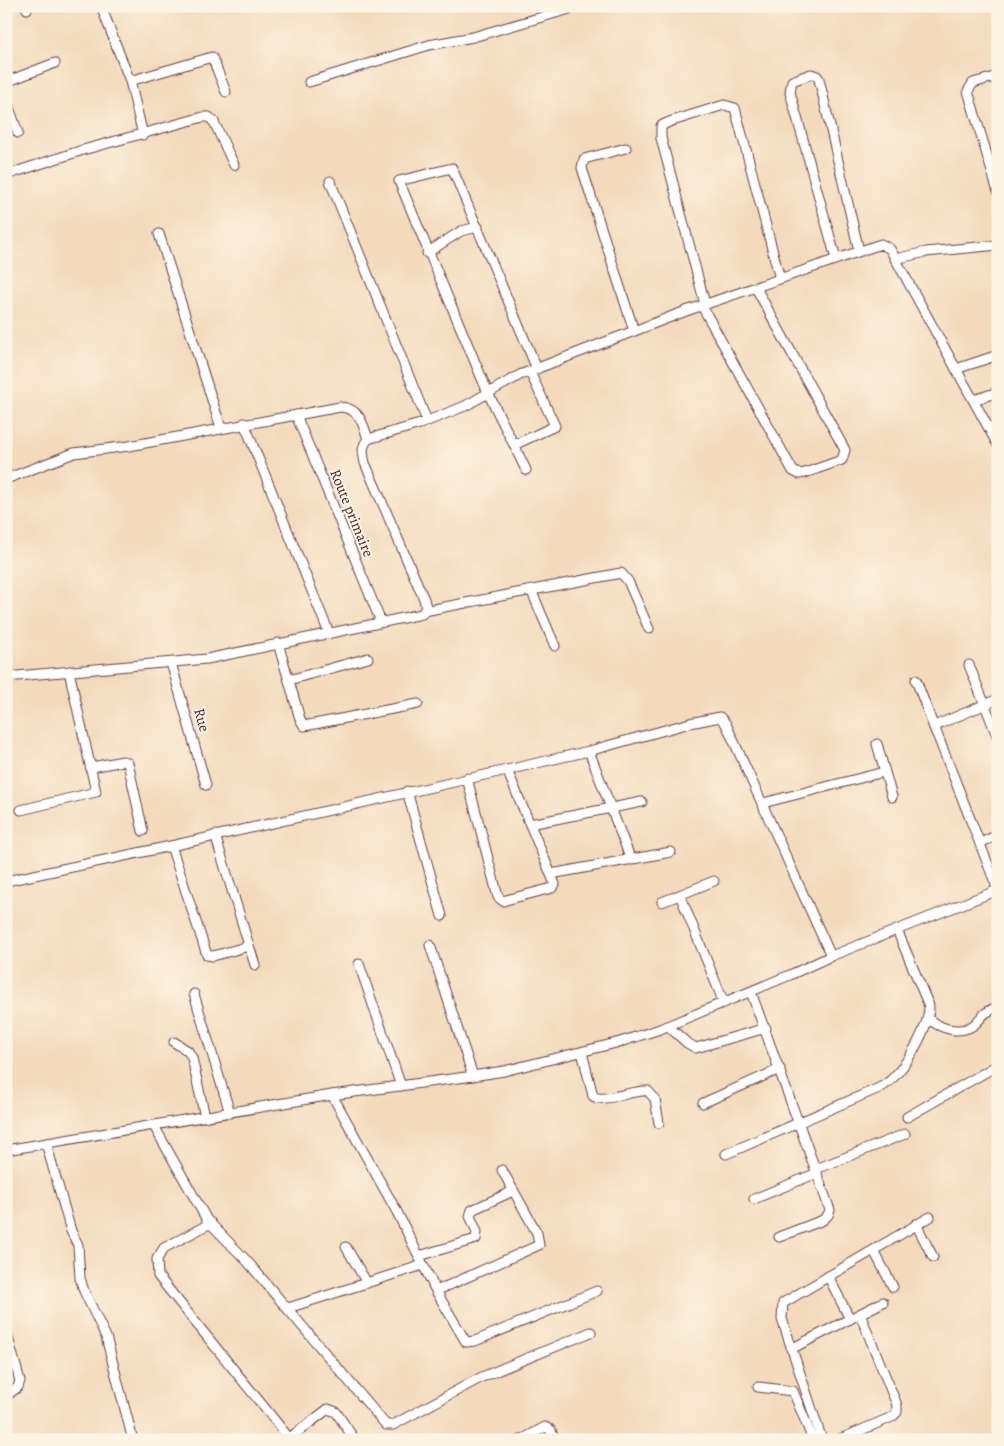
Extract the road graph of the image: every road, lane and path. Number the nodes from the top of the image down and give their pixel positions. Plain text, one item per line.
1 (101, 6) edge
2 (580, 6) edge
3 (55, 63) dead end
4 (998, 76) edge
5 (130, 81) junction
6 (6, 82) edge
7 (309, 82) dead end
8 (226, 92) dead end
9 (6, 99) edge
10 (18, 133) dead end
11 (143, 135) junction
12 (626, 148) dead end
13 (234, 166) dead end
14 (6, 175) edge
15 (330, 181) dead end
16 (998, 192) edge
17 (478, 227) junction
18 (159, 234) dead end
19 (998, 245) edge
20 (859, 251) junction
21 (427, 253) junction
22 (836, 259) junction
23 (895, 259) junction
24 (780, 279) junction
25 (756, 288) junction
26 (704, 305) junction
27 (634, 331) junction
28 (998, 355) edge
29 (956, 369) junction
30 (533, 370) junction
31 (998, 392) edge
32 (488, 393) junction
33 (974, 400) junction
34 (296, 415) junction
35 (427, 421) junction
36 (244, 423) junction
37 (221, 428) junction
38 (368, 439) junction
39 (514, 445) junction
40 (998, 445) edge
41 (526, 470) dead end
42 (6, 479) edge
43 (532, 592) junction
44 (424, 611) junction
45 (381, 622) junction
46 (649, 629) dead end
47 (329, 633) junction
48 (278, 643) junction
49 (555, 646) dead end
50 (368, 658) dead end
51 (171, 663) junction
52 (969, 665) dead end
53 (69, 671) junction
54 (6, 677) edge
55 (289, 680) junction
56 (916, 680) dead end
57 (998, 699) edge
58 (418, 704) dead end
59 (984, 705) junction
60 (937, 736) junction
61 (998, 738) edge
62 (877, 744) dead end
63 (589, 751) junction
64 (92, 768) junction
65 (508, 770) junction
66 (884, 772) junction
67 (467, 778) junction
68 (206, 785) dead end
69 (407, 792) junction
70 (892, 797) dead end
71 (642, 802) dead end
72 (763, 803) junction
73 (612, 808) junction
74 (21, 810) dead end
75 (530, 824) junction
76 (142, 831) dead end
77 (215, 835) junction
78 (998, 835) edge
79 (980, 842) junction
80 (171, 846) junction
81 (671, 852) dead end
82 (631, 860) junction
83 (551, 874) junction
84 (6, 881) edge
85 (714, 881) dead end
86 (998, 890) edge
87 (680, 895) junction
88 (662, 902) dead end
89 (442, 916) dead end
90 (897, 930) junction
91 (430, 945) dead end
92 (249, 946) junction
93 (831, 956) junction
94 (359, 964) dead end
95 (255, 965) dead end
96 (751, 992) junction
97 (194, 994) dead end
98 (724, 1003) junction
99 (998, 1007) edge
100 (928, 1018) junction
101 (668, 1026) junction
102 (766, 1028) junction
103 (174, 1042) dead end
104 (582, 1052) junction
105 (998, 1065) edge
106 (780, 1069) junction
107 (473, 1076) junction
108 (401, 1086) junction
109 (332, 1096) junction
110 (703, 1103) dead end
111 (230, 1113) junction
112 (205, 1117) junction
113 (907, 1117) dead end
114 (659, 1123) dead end
115 (799, 1123) junction
116 (154, 1126) junction
117 (905, 1134) dead end
118 (46, 1143) junction
119 (6, 1150) edge
120 (726, 1154) dead end
121 (502, 1170) dead end
122 (816, 1171) junction
123 (513, 1191) junction
124 (754, 1199) dead end
125 (930, 1217) dead end
126 (211, 1223) junction
127 (916, 1224) junction
128 (779, 1237) dead end
129 (346, 1246) dead end
130 (874, 1250) junction
131 (419, 1256) junction
132 (933, 1257) dead end
133 (423, 1265) junction
134 (828, 1276) junction
135 (366, 1283) junction
136 (892, 1287) dead end
137 (436, 1290) junction
138 (597, 1292) dead end
139 (883, 1302) dead end
140 (288, 1308) junction
141 (860, 1314) junction
142 (850, 1319) junction
143 (6, 1330) edge
144 (591, 1332) dead end
145 (791, 1349) junction
146 (758, 1387) dead end
147 (6, 1396) edge
148 (288, 1439) edge
149 (133, 1440) edge
150 (355, 1440) edge
151 (521, 1440) edge
152 (554, 1440) edge
153 (813, 1440) edge
154 (822, 1440) edge
155 (838, 1440) edge

1 - 5 street
2 - 7 street
3 - 6 street
4 - 16 street
5 - 8 street
5 - 11 street
9 - 10 street
11 - 13 street
11 - 14 street
12 - 27 street
15 - 35 street
17 - 21 street
17 - 21 street
17 - 30 street
18 - 37 street
19 - 23 street
20 - 22 street
20 - 22 street
20 - 23 street
21 - 32 street
22 - 24 street
23 - 29 street
24 - 25 street
24 - 26 street
25 - 26 street
25 - 26 street
26 - 27 street
27 - 30 street
28 - 29 street
29 - 33 street
30 - 32 street
30 - 39 street
31 - 33 street
32 - 35 street
32 - 39 street
33 - 40 street
34 - 36 street
34 - 38 street
34 - 45 street, Route primaire
35 - 38 street
36 - 37 street
36 - 47 street
37 - 42 street
38 - 44 street
39 - 41 street
43 - 44 street
43 - 46 street
43 - 49 street
44 - 45 street
45 - 47 street
47 - 48 street
48 - 51 street
48 - 55 street
50 - 55 street
51 - 53 street
51 - 68 street, Rue
52 - 59 street
53 - 54 street
53 - 64 street
55 - 58 street
56 - 60 street
57 - 59 street
59 - 60 street
59 - 61 street
60 - 79 street
62 - 66 street
63 - 65 street
63 - 72 street
63 - 73 street
64 - 74 street
64 - 76 street
65 - 67 street
65 - 75 street
66 - 70 street
66 - 72 street
67 - 69 street
67 - 83 street
69 - 77 street
69 - 89 street
71 - 73 street
72 - 93 street
73 - 75 street
73 - 82 street
75 - 83 street
77 - 80 street
77 - 92 street
78 - 79 street
79 - 86 street
80 - 84 street
80 - 92 street
81 - 82 street
82 - 83 street
85 - 87 street
86 - 90 street
87 - 88 street
87 - 98 street
90 - 93 street
90 - 100 street
91 - 107 street
92 - 95 street
93 - 96 street
94 - 108 street
96 - 98 street
96 - 102 street
97 - 111 street
98 - 101 street
99 - 100 street
100 - 115 street
101 - 102 street
101 - 104 street
102 - 106 street
103 - 112 street
104 - 107 street
104 - 114 street
105 - 113 street
106 - 110 street
106 - 115 street
107 - 108 street
108 - 109 street
109 - 111 street
109 - 131 street
111 - 112 street
112 - 116 street
115 - 120 street
115 - 122 street
116 - 118 street
116 - 126 street
117 - 122 street
118 - 119 street
118 - 149 street
121 - 123 street
122 - 124 street
122 - 128 street
123 - 131 street
123 - 137 street
125 - 127 street
126 - 140 street
126 - 148 street
127 - 130 street
127 - 132 street
129 - 135 street
130 - 134 street
130 - 136 street
131 - 133 street
133 - 135 street
133 - 137 street
134 - 142 street
134 - 145 street
135 - 140 street
137 - 138 street
139 - 141 street
140 - 144 street
141 - 142 street
141 - 155 street
142 - 145 street
143 - 147 street
145 - 154 street
146 - 153 street
148 - 150 street
151 - 152 street

